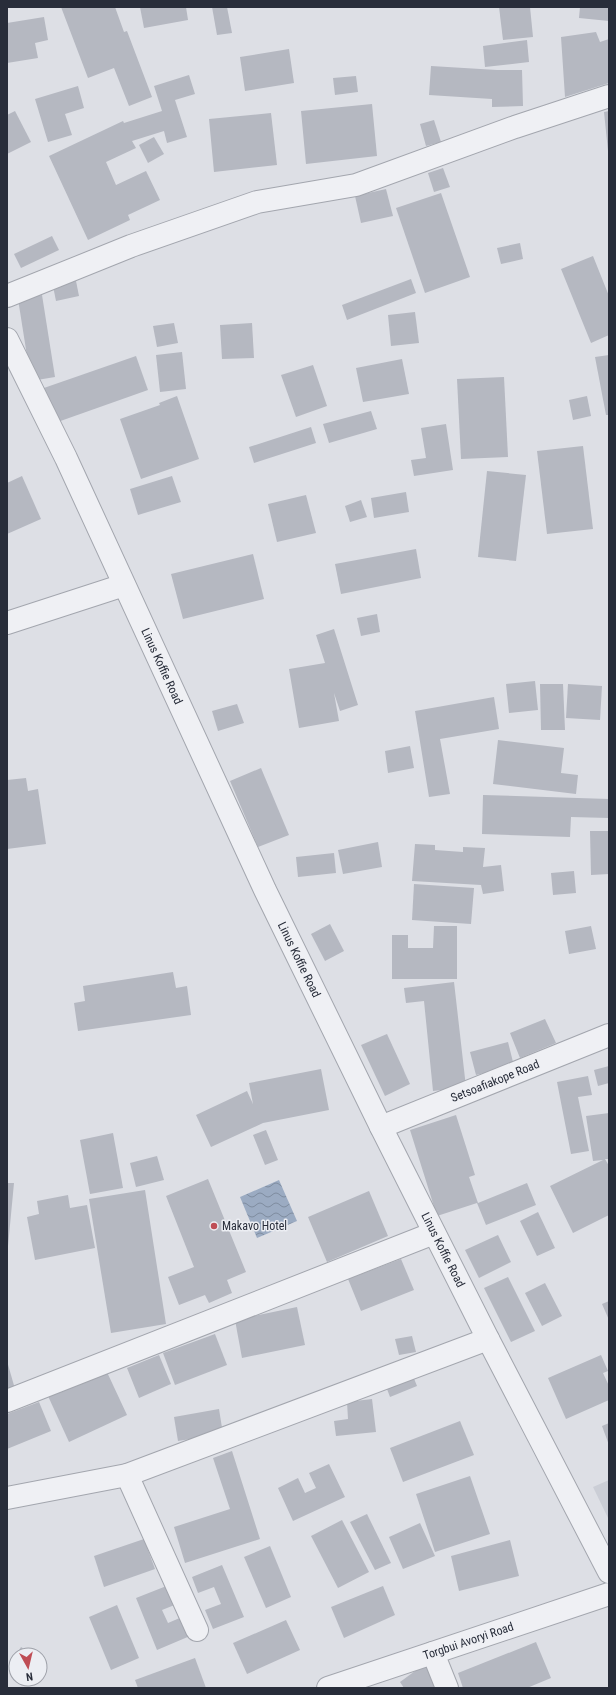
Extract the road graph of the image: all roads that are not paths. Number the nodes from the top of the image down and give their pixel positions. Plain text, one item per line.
1 (609, 96) edge
2 (7, 296) edge
3 (7, 339) edge
4 (124, 585) junction
5 (7, 623) edge
6 (609, 1035) edge
7 (381, 1127) junction
8 (434, 1233) junction
9 (488, 1339) junction
10 (7, 1401) edge
11 (127, 1475) junction
12 (7, 1498) edge
13 (609, 1572) edge
14 (609, 1594) edge
15 (197, 1630) dead end
16 (433, 1653) junction
17 (328, 1688) edge
18 (447, 1688) edge

1 - 2 street
3 - 4 street, Linus Koffie Road
4 - 5 street
4 - 7 street, Linus Koffie Road
6 - 7 street, Setsoafiakope Road
7 - 8 street, Linus Koffie Road
8 - 9 street, Linus Koffie Road
8 - 10 street
9 - 11 street
9 - 13 street, Linus Koffie Road
11 - 12 street
11 - 15 street
14 - 16 street, Torgbui Avoryi Road
16 - 17 street, Torgbui Avoryi Road
16 - 18 street

